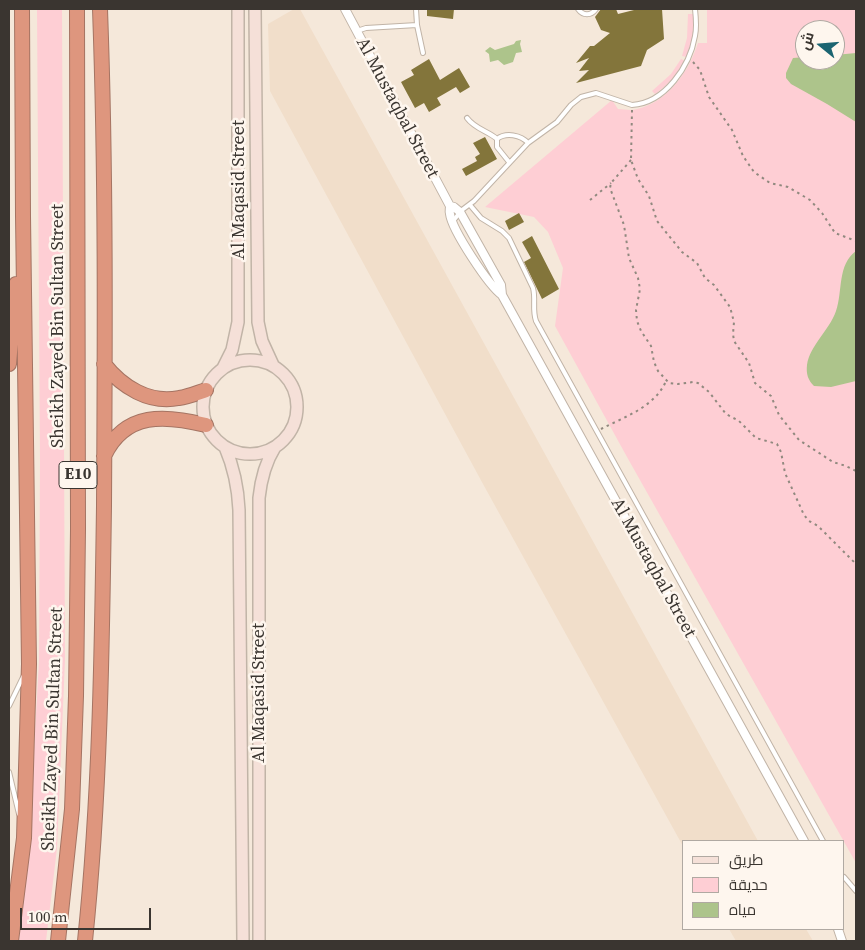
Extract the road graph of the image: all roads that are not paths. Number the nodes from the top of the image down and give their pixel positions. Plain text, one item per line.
1 (22, 9) edge
2 (77, 9) edge
3 (100, 9) edge
4 (238, 9) edge
5 (345, 9) edge
6 (416, 9) edge
7 (578, 9) edge
8 (596, 9) edge
9 (695, 9) edge
10 (256, 10) edge
11 (417, 25) junction
12 (357, 32) junction
13 (423, 53) dead end
14 (468, 118) dead end
15 (498, 139) junction
16 (528, 143) junction
17 (509, 162) junction
18 (470, 205) junction
19 (450, 206) junction
20 (460, 212) junction
21 (23, 216) junction
22 (452, 222) junction
23 (502, 295) junction
24 (9, 364) edge
25 (104, 364) junction
26 (273, 365) junction
27 (223, 368) junction
28 (206, 390) junction
29 (206, 425) junction
30 (225, 447) junction
31 (275, 447) junction
32 (104, 457) junction
33 (29, 664) junction
34 (9, 706) edge
35 (9, 772) edge
36 (24, 838) junction
37 (803, 840) edge
38 (822, 840) edge
39 (845, 879) edge
40 (856, 891) edge
41 (9, 906) edge
42 (11, 941) edge
43 (58, 941) edge
44 (85, 941) edge
45 (243, 941) edge
46 (259, 941) edge

1 - 21 highway, Sheikh Zayed Bin Sultan Street
2 - 43 highway, Sheikh Zayed Bin Sultan Street / E10
3 - 25 highway
4 - 27 street, Al Maqasid Street
5 - 12 street, Al Mustaqbal Street
6 - 11 lane
7 - 8 lane
9 - 16 lane
10 - 26 street, Al Maqasid Street
11 - 12 lane
11 - 13 lane
12 - 19 street, Al Mustaqbal Street
14 - 15 lane
15 - 16 lane
15 - 17 lane
16 - 17 lane
17 - 18 lane
18 - 20 lane
18 - 38 lane
19 - 20 street, Al Mustaqbal Street
19 - 22 street, Al Mustaqbal Street
20 - 22 lane
20 - 23 street, Al Mustaqbal Street
21 - 24 highway
21 - 33 highway, Sheikh Zayed Bin Sultan Street
22 - 23 street, Al Mustaqbal Street
23 - 37 street, Al Mustaqbal Street
25 - 28 highway
25 - 32 highway
26 - 27 street
26 - 31 street
27 - 28 street
28 - 29 street
29 - 30 street
29 - 32 highway
30 - 31 street
30 - 45 street, Al Maqasid Street
31 - 46 street, Al Maqasid Street
32 - 44 highway
33 - 34 lane
33 - 36 highway, Sheikh Zayed Bin Sultan Street
35 - 36 lane
36 - 41 highway
36 - 42 highway, Sheikh Zayed Bin Sultan Street
39 - 40 lane

